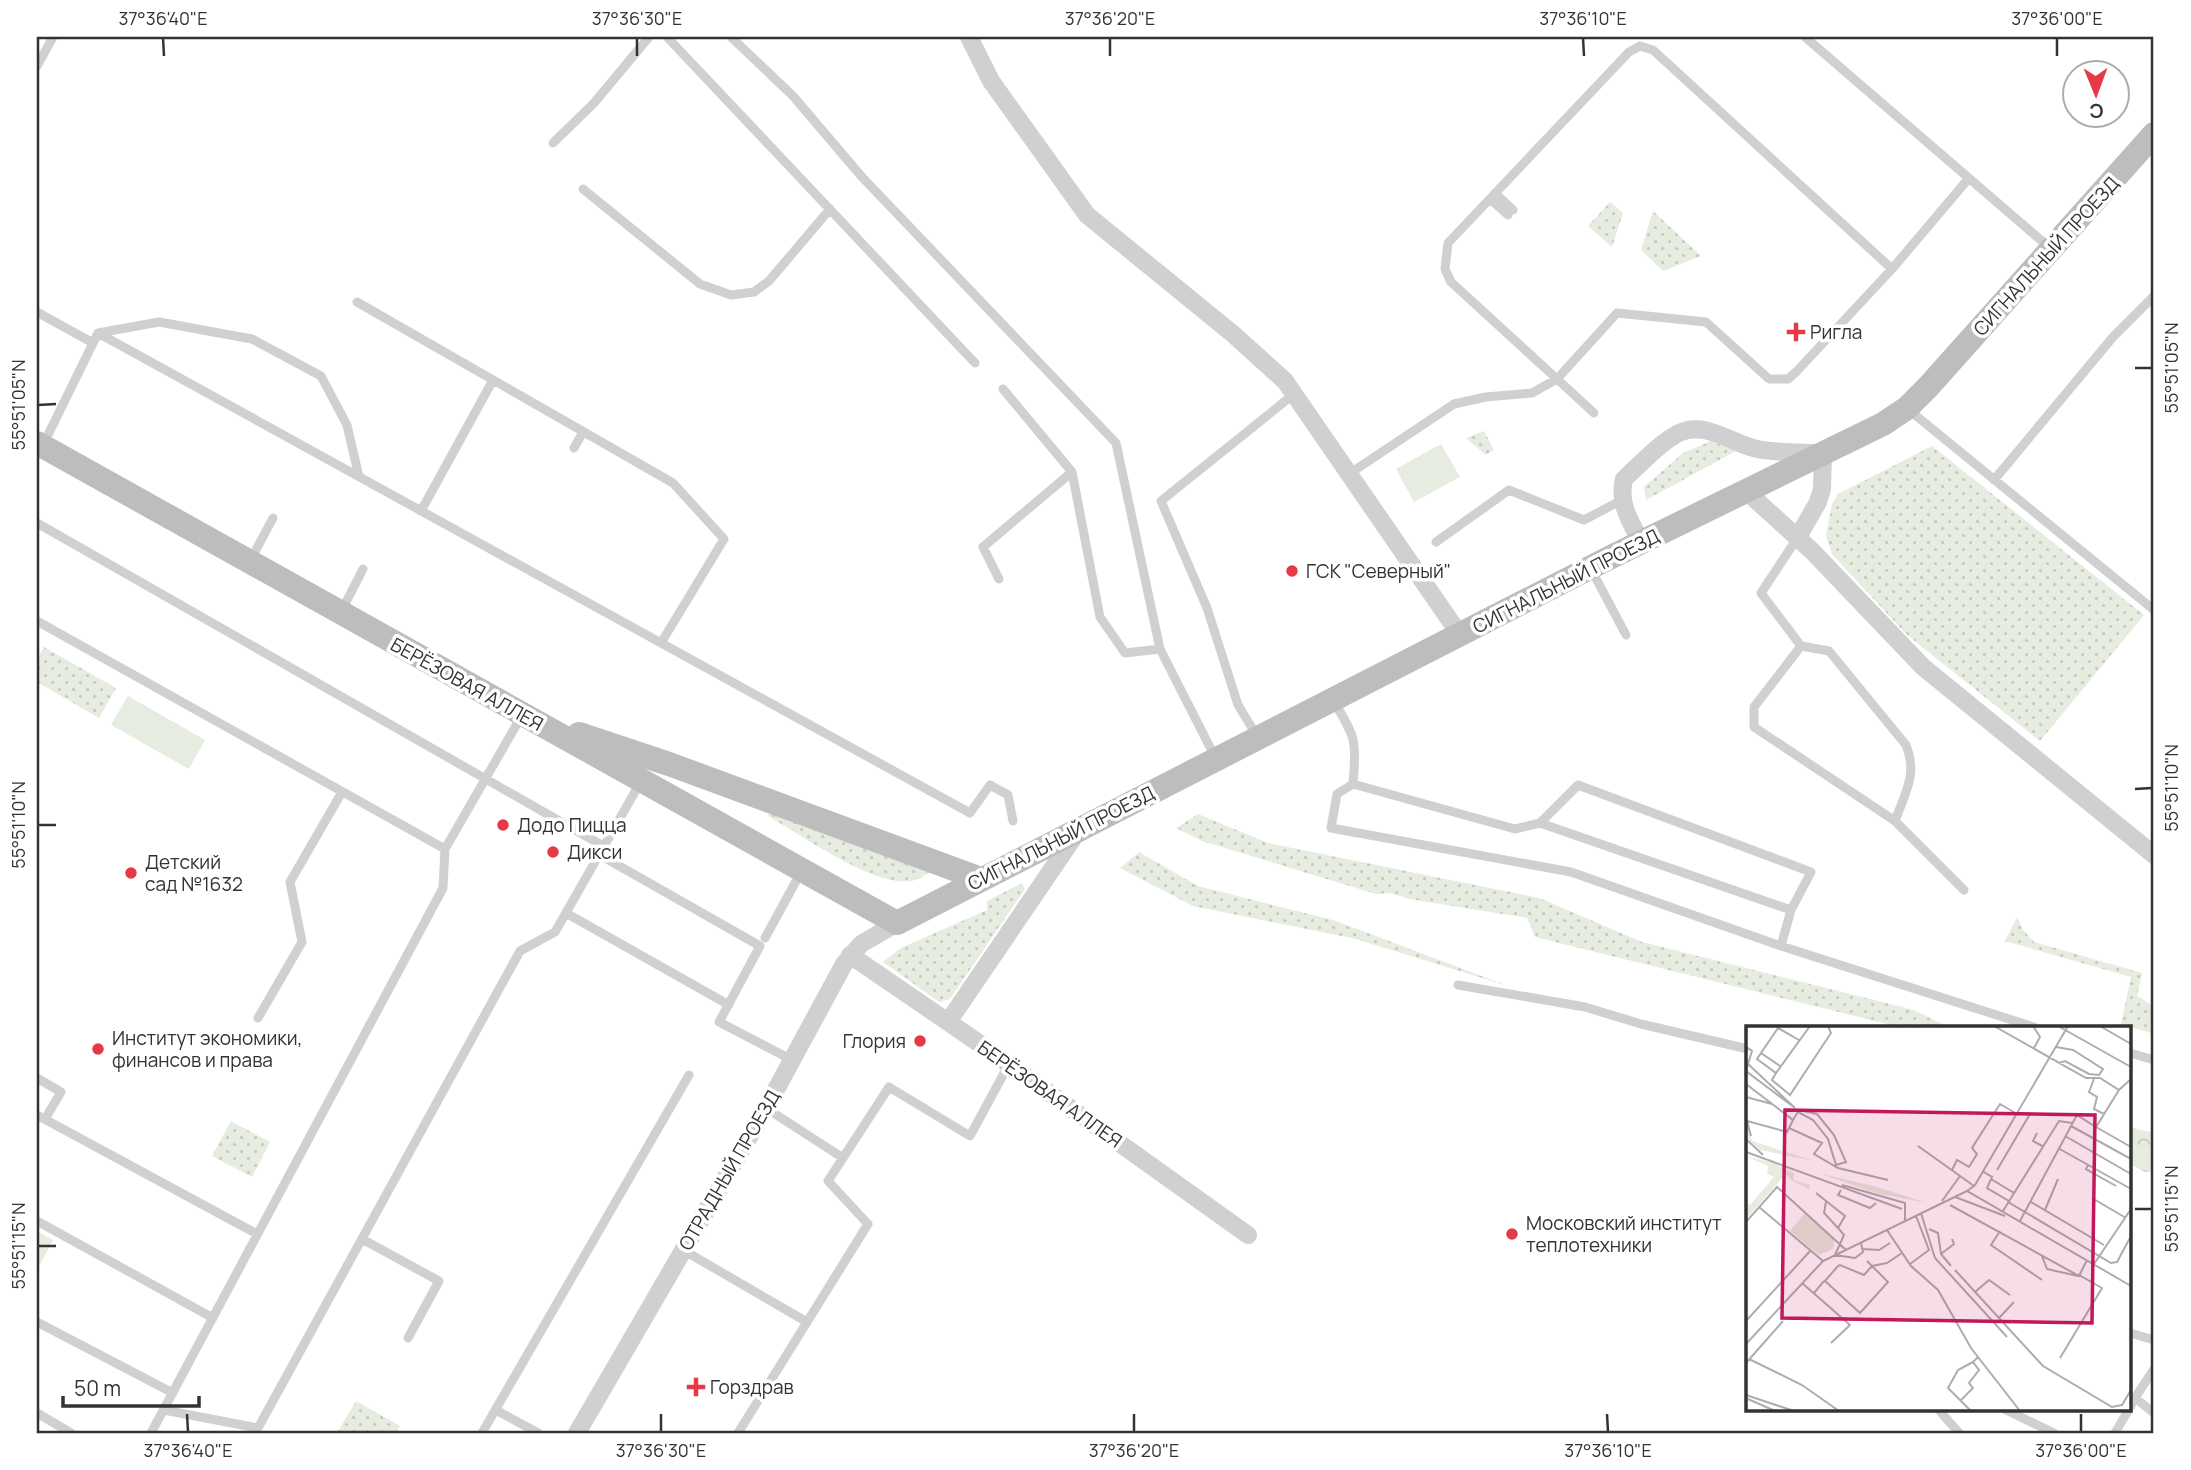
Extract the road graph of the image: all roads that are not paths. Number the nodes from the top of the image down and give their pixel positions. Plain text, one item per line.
1 (53, 37) edge
2 (649, 37) edge
3 (667, 37) edge
4 (731, 37) edge
5 (969, 37) edge
6 (1642, 37) edge
7 (1805, 37) edge
8 (1629, 52) junction
9 (37, 66) edge
10 (2154, 134) edge
11 (553, 143) dead end
12 (1969, 178) junction
13 (583, 189) dead end
14 (1493, 196) junction
15 (830, 209) junction
16 (1511, 212) dead end
17 (2052, 250) junction
18 (1892, 269) junction
19 (2154, 296) edge
20 (357, 302) dead end
21 (37, 312) edge
22 (98, 333) junction
23 (93, 343) junction
24 (975, 363) dead end
25 (1557, 379) junction
26 (493, 380) junction
27 (1003, 389) dead end
28 (1294, 394) junction
29 (1907, 408) junction
30 (1594, 413) dead end
31 (583, 432) junction
32 (40, 445) edge
33 (574, 448) dead end
34 (1823, 453) junction
35 (1072, 472) junction
36 (1349, 474) junction
37 (359, 477) junction
38 (1994, 480) junction
39 (1746, 491) junction
40 (1622, 500) junction
41 (421, 511) junction
42 (273, 518) dead end
43 (37, 523) edge
44 (1798, 537) junction
45 (1436, 542) dead end
46 (1642, 542) junction
47 (249, 562) junction
48 (1590, 568) junction
49 (363, 569) dead end
50 (999, 579) dead end
51 (2154, 610) edge
52 (340, 614) junction
53 (37, 621) edge
54 (1460, 635) junction
55 (1626, 635) dead end
56 (662, 643) junction
57 (1801, 646) junction
58 (1160, 649) junction
59 (1333, 700) junction
60 (522, 715) junction
61 (1258, 738) junction
62 (1216, 759) junction
63 (485, 779) junction
64 (641, 781) junction
65 (1353, 784) junction
66 (342, 792) junction
67 (1013, 821) dead end
68 (1895, 821) junction
69 (1540, 823) junction
70 (1077, 833) junction
71 (445, 849) junction
72 (602, 851) junction
73 (2154, 855) edge
74 (802, 870) junction
75 (981, 879) junction
76 (1964, 890) dead end
77 (1791, 910) junction
78 (566, 914) junction
79 (897, 923) junction
80 (765, 938) dead end
81 (1781, 946) junction
82 (850, 955) junction
83 (1458, 985) dead end
84 (729, 1005) junction
85 (258, 1018) dead end
86 (948, 1022) junction
87 (2031, 1026) edge
88 (1746, 1049) edge
89 (2132, 1054) edge
90 (792, 1060) junction
91 (2154, 1060) edge
92 (1009, 1064) junction
93 (689, 1075) dead end
94 (37, 1078) edge
95 (765, 1108) junction
96 (41, 1117) edge
97 (843, 1158) junction
98 (37, 1221) edge
99 (257, 1234) junction
100 (1248, 1235) dead end
101 (362, 1239) junction
102 (683, 1250) junction
103 (213, 1318) junction
104 (37, 1322) edge
105 (807, 1322) junction
106 (2132, 1334) edge
107 (408, 1338) dead end
108 (2154, 1340) edge
109 (2154, 1369) edge
110 (173, 1393) junction
111 (2132, 1403) edge
112 (2132, 1405) edge
113 (164, 1410) junction
114 (496, 1410) junction
115 (1939, 1410) edge
116 (2006, 1410) edge
117 (2128, 1410) edge
118 (37, 1413) edge
119 (2154, 1413) edge
120 (71, 1433) edge
121 (151, 1433) edge
122 (482, 1433) edge
123 (538, 1433) edge
124 (577, 1433) edge
125 (738, 1433) edge
126 (1959, 1433) edge
127 (2054, 1433) edge
128 (2115, 1433) edge

1 - 9 lane
2 - 11 lane
3 - 15 lane
4 - 58 lane
5 - 28 street
6 - 8 lane
7 - 12 lane
8 - 14 lane
8 - 18 lane
10 - 17 main road, СИГНАЛЬНЫЙ ПРОЕЗД
12 - 17 lane
12 - 18 lane
13 - 15 lane
14 - 16 lane
14 - 25 lane
15 - 24 lane
17 - 29 main road, СИГНАЛЬНЫЙ ПРОЕЗД
18 - 25 lane
19 - 38 lane
20 - 26 lane
21 - 23 lane
22 - 23 lane
22 - 37 lane
22 - 37 lane
23 - 32 lane
25 - 30 lane
25 - 36 lane
26 - 31 lane
26 - 41 lane
27 - 35 lane
28 - 36 street
28 - 61 lane
29 - 34 main road, СИГНАЛЬНЫЙ ПРОЕЗД
29 - 38 lane
31 - 33 lane
31 - 56 lane
32 - 47 main road, БЕРЁЗОВАЯ АЛЛЕЯ
34 - 39 main road, СИГНАЛЬНЫЙ ПРОЕЗД
34 - 40 street
34 - 44 street
35 - 50 lane
35 - 58 lane
36 - 54 street
37 - 41 lane
38 - 51 lane
39 - 44 street
39 - 46 main road, СИГНАЛЬНЫЙ ПРОЕЗД
40 - 45 lane
40 - 46 street
41 - 56 lane
42 - 47 lane
43 - 63 lane
44 - 57 lane
44 - 73 street
46 - 48 main road, СИГНАЛЬНЫЙ ПРОЕЗД
47 - 52 main road, БЕРЁЗОВАЯ АЛЛЕЯ
48 - 54 main road, СИГНАЛЬНЫЙ ПРОЕЗД
48 - 55 lane
49 - 52 lane
52 - 60 main road, БЕРЁЗОВАЯ АЛЛЕЯ
53 - 66 lane
54 - 59 main road, СИГНАЛЬНЫЙ ПРОЕЗД
56 - 67 lane
57 - 68 lane
57 - 68 lane
58 - 62 lane
59 - 61 main road, СИГНАЛЬНЫЙ ПРОЕЗД
59 - 65 lane
60 - 63 lane
60 - 64 main road, БЕРЁЗОВАЯ АЛЛЕЯ
60 - 75 main road
61 - 62 main road, СИГНАЛЬНЫЙ ПРОЕЗД
62 - 70 main road, СИГНАЛЬНЫЙ ПРОЕЗД
63 - 71 lane
63 - 72 lane
64 - 72 lane
64 - 74 main road, БЕРЁЗОВАЯ АЛЛЕЯ
65 - 69 lane
65 - 81 lane
66 - 71 lane
66 - 85 lane
68 - 76 lane
69 - 77 lane
69 - 77 lane
70 - 75 main road, СИГНАЛЬНЫЙ ПРОЕЗД
70 - 86 street
71 - 99 lane
72 - 78 lane
72 - 84 lane
74 - 79 main road, БЕРЁЗОВАЯ АЛЛЕЯ
74 - 80 lane
75 - 79 main road, СИГНАЛЬНЫЙ ПРОЕЗД
77 - 81 lane
78 - 84 lane
78 - 101 lane
79 - 82 street, ОТРАДНЫЙ ПРОЕЗД
81 - 87 lane
82 - 86 street, БЕРЁЗОВАЯ АЛЛЕЯ
82 - 90 street, ОТРАДНЫЙ ПРОЕЗД
83 - 88 lane
84 - 90 lane
86 - 92 street, БЕРЁЗОВАЯ АЛЛЕЯ
89 - 91 lane
90 - 95 street, ОТРАДНЫЙ ПРОЕЗД
92 - 97 lane
92 - 100 street, БЕРЁЗОВАЯ АЛЛЕЯ
93 - 114 lane
94 - 96 lane
95 - 97 lane
95 - 102 street, ОТРАДНЫЙ ПРОЕЗД
96 - 99 lane
97 - 105 lane
98 - 103 lane
99 - 103 lane
101 - 107 lane
101 - 113 lane
102 - 105 lane
102 - 124 street, ОТРАДНЫЙ ПРОЕЗД
103 - 110 lane
104 - 110 lane
105 - 125 lane
106 - 108 lane
109 - 111 lane
110 - 113 lane
112 - 119 lane
113 - 121 lane
114 - 122 lane
114 - 123 lane
115 - 126 lane
116 - 127 lane
117 - 128 lane
118 - 120 lane

